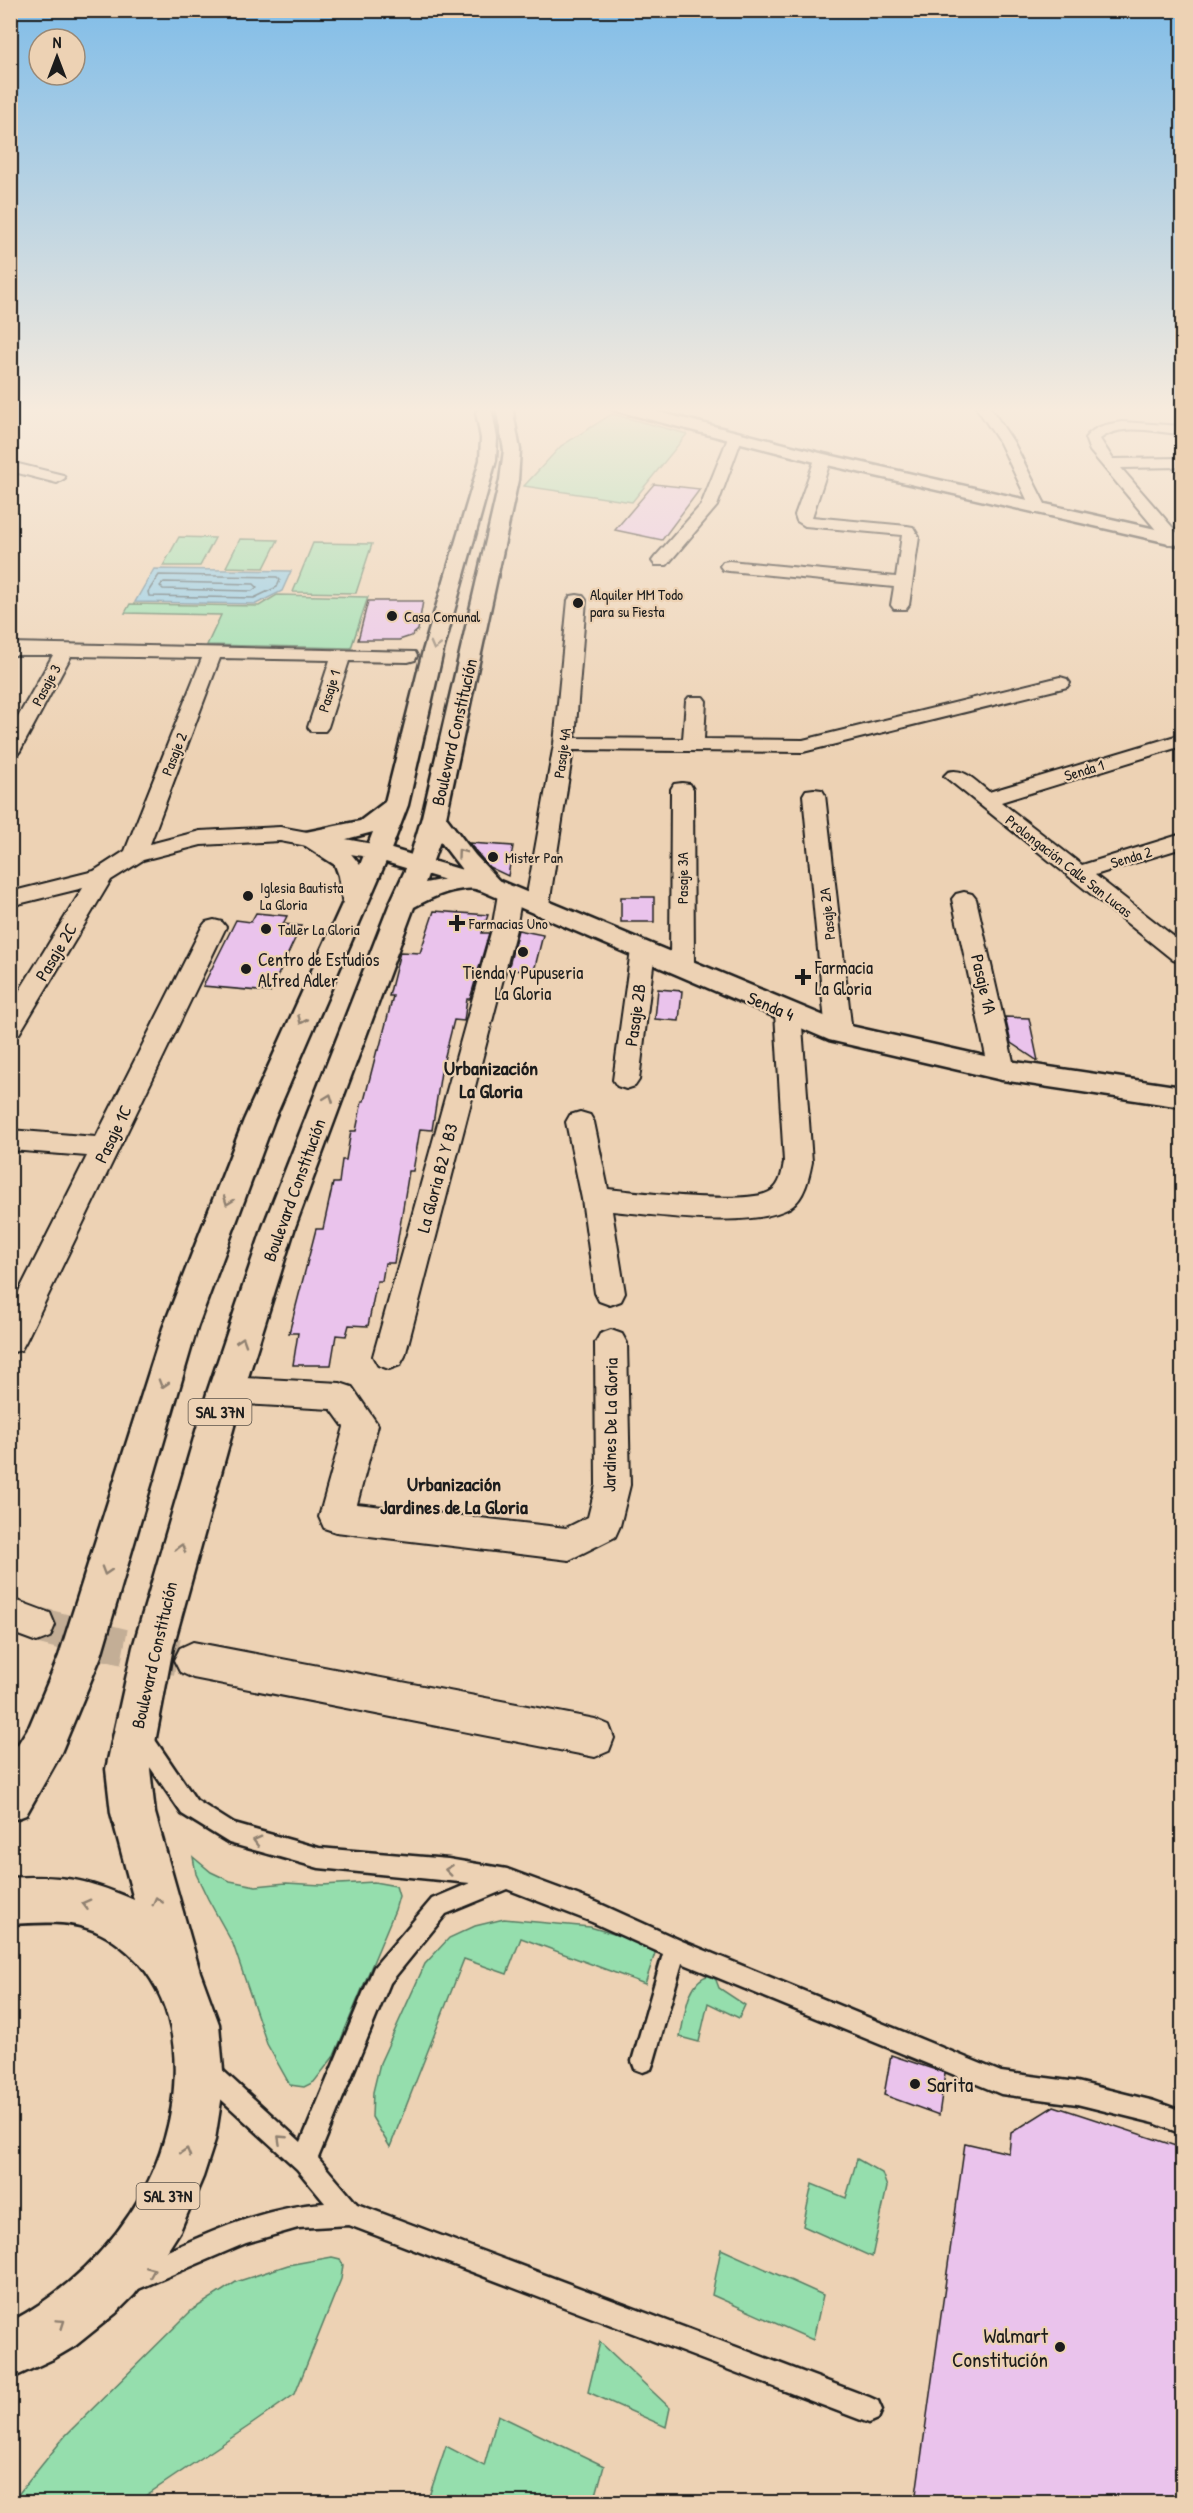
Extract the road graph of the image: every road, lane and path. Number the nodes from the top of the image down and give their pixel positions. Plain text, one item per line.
1 (469, 524) edge
2 (501, 524) edge
3 (693, 524) edge
4 (838, 524) edge
5 (1106, 524) edge
6 (1164, 524) edge
7 (1178, 540) edge
8 (661, 561) dead end
9 (729, 566) dead end
10 (904, 583) junction
11 (577, 600) dead end
12 (900, 605) dead end
13 (10, 649) edge
14 (65, 650) junction
15 (213, 653) junction
16 (341, 655) junction
17 (408, 656) dead end
18 (1060, 683) dead end
19 (696, 701) dead end
20 (318, 727) dead end
21 (1182, 740) edge
22 (564, 744) junction
23 (693, 745) junction
24 (10, 752) edge
25 (955, 776) dead end
26 (682, 789) dead end
27 (814, 795) dead end
28 (985, 800) junction
29 (396, 805) junction
30 (434, 816) junction
31 (310, 838) junction
32 (1182, 841) edge
33 (378, 852) junction
34 (135, 855) junction
35 (421, 864) junction
36 (1079, 873) junction
37 (102, 876) junction
38 (493, 888) junction
39 (10, 899) edge
40 (964, 899) dead end
41 (354, 900) junction
42 (403, 903) junction
43 (537, 905) junction
44 (214, 927) dead end
45 (643, 950) junction
46 (1182, 955) edge
47 (682, 967) junction
48 (788, 1013) junction
49 (10, 1028) edge
50 (839, 1033) junction
51 (1002, 1070) junction
52 (626, 1080) dead end
53 (1182, 1097) edge
54 (580, 1122) dead end
55 (10, 1140) edge
56 (106, 1148) junction
57 (596, 1199) junction
58 (610, 1293) dead end
59 (10, 1341) edge
60 (611, 1344) dead end
61 (389, 1356) dead end
62 (226, 1390) junction
63 (193, 1660) tunnel mouth
64 (137, 1729) junction
65 (595, 1738) dead end
66 (10, 1799) edge
67 (507, 1879) junction
68 (10, 1901) edge
69 (675, 1949) junction
70 (178, 1978) junction
71 (643, 2061) dead end
72 (199, 2064) junction
73 (1182, 2123) edge
74 (305, 2161) junction
75 (349, 2213) junction
76 (97, 2295) junction
77 (10, 2352) edge
78 (869, 2410) dead end

1 -> 29 main road
2 - 30 main road, Boulevard Constitución / SAL 37N
3 - 8 street
4 - 10 street
5 - 7 main road
6 - 7 street
9 - 10 street
10 - 12 street
11 - 22 street, Pasaje 4A
13 - 14 street
14 - 15 street
14 - 24 street, Pasaje 3
15 - 16 street
15 - 34 street, Pasaje 2
16 - 17 street
16 - 20 street, Pasaje 1
18 - 23 street
19 - 23 street
21 - 28 street, Senda 1
22 - 23 street
22 - 43 street, Pasaje 4A
25 - 28 street, Prolongación Calle San Lucas
26 - 47 street, Pasaje 3A
27 - 50 street, Pasaje 2A
28 - 36 street, Prolongación Calle San Lucas
29 - 31 main road
29 - 33 main road
30 - 35 main road, Boulevard Constitución / SAL 37N
38 -> 30 main road
31 - 33 street
31 - 34 street
31 - 41 main road
32 - 36 street, Senda 2
33 - 35 main road, Senda 4
33 - 41 main road
34 - 37 street
35 - 38 main road, Senda 4
35 - 42 main road, Boulevard Constitución / SAL 37N
36 - 46 street, Prolongación Calle San Lucas
37 - 39 street
37 - 49 street, Pasaje 2C
38 - 42 main road
38 - 43 main road, Senda 4
38 - 61 street, La Gloria B2 Y B3
40 - 51 street, Pasaje 1A
41 -> 66 main road
62 -> 42 main road, Boulevard Constitución / SAL 37N
43 - 45 main road, Senda 4
44 - 56 street, Pasaje 1C
45 - 47 main road, Senda 4
45 - 52 street, Pasaje 2B
47 - 48 main road, Senda 4
48 - 50 main road, Senda 4
48 - 57 street
50 - 51 main road, Senda 4
51 - 53 main road, Senda 4
54 - 57 street
55 - 56 street
56 - 59 street, Pasaje 1C
57 - 58 street
60 - 62 street, Jardines De La Gloria
64 -> 62 main road, Boulevard Constitución / SAL 37N
63 - 65 street
67 -> 64 lane
70 -> 64 main road, Boulevard Constitución / SAL 37N
67 - 69 lane
67 - 74 lane
70 -> 68 main road, SAL 37N
69 - 71 lane
69 - 73 lane
70 - 72 main road, SAL 37N
74 -> 72 lane
76 -> 72 main road, SAL 37N
74 - 75 lane
76 -> 75 lane
75 - 78 lane
77 -> 76 main road, SAL 37N

